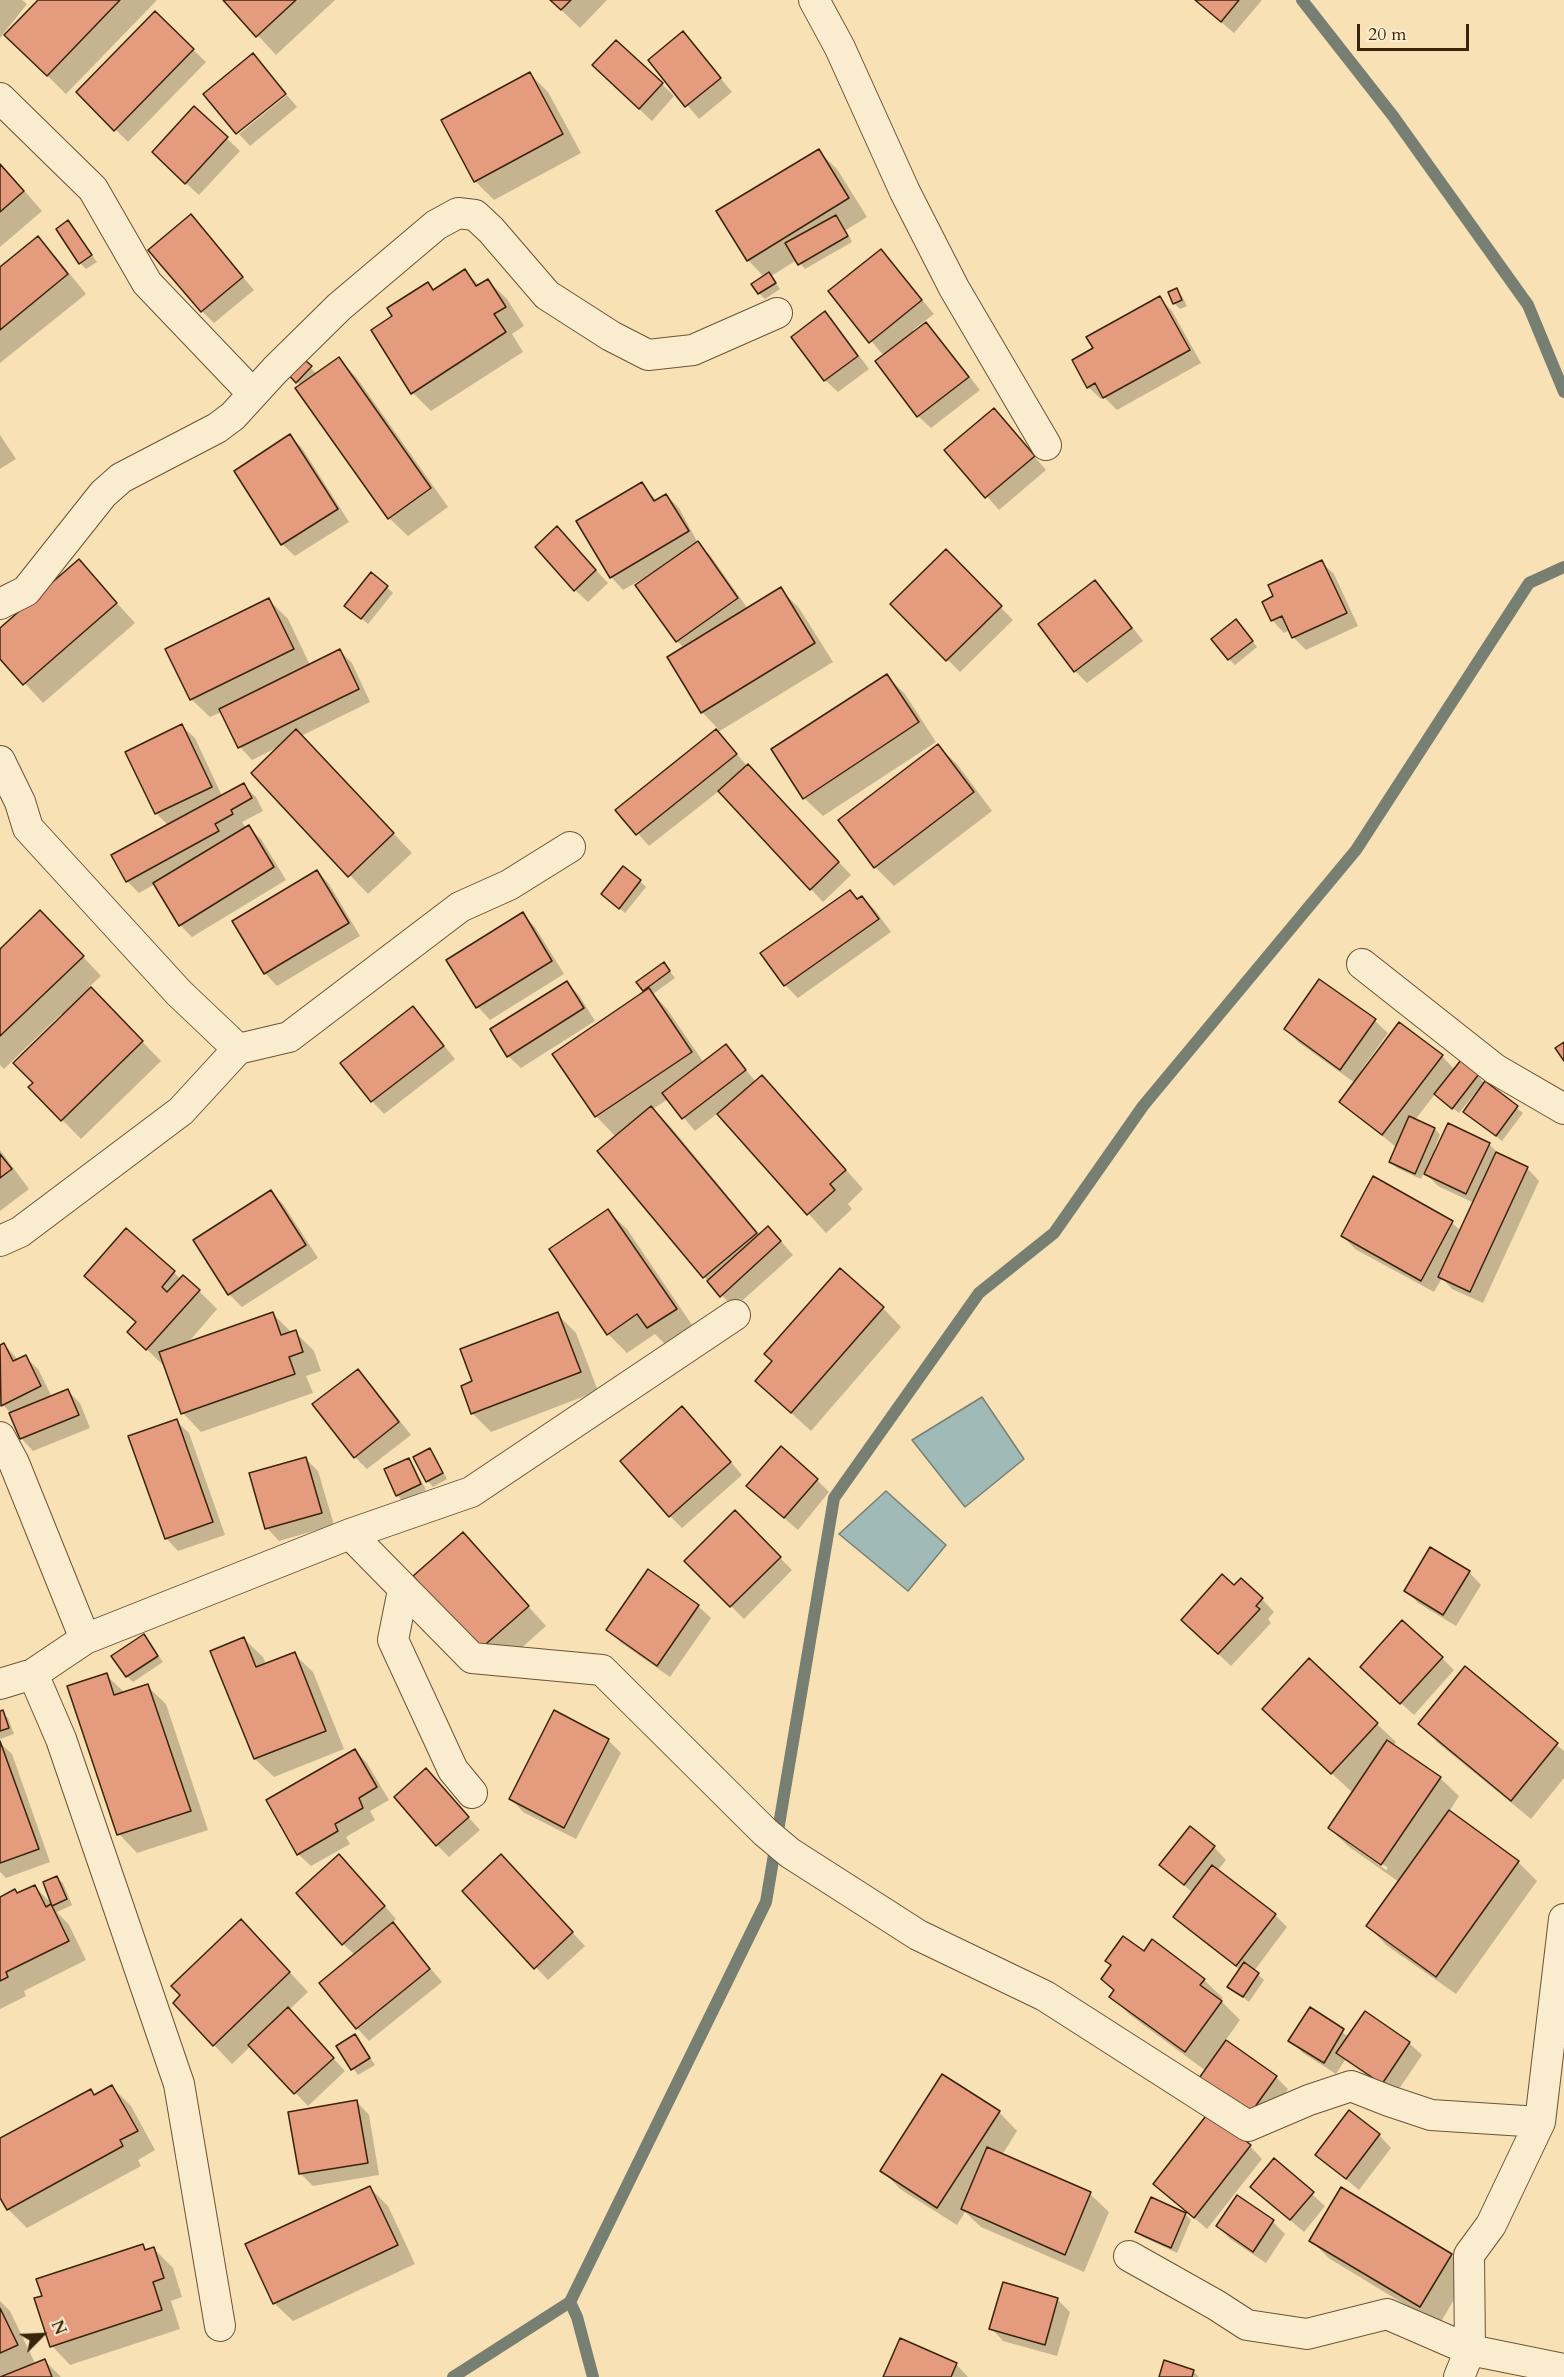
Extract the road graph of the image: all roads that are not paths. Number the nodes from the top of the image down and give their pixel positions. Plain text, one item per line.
1 (814, 0) edge
2 (0, 98) edge
3 (777, 313) dead end
4 (254, 394) junction
5 (1046, 446) dead end
6 (0, 604) edge
7 (0, 761) edge
8 (570, 847) dead end
9 (1362, 964) dead end
10 (238, 1049) junction
11 (1564, 1109) edge
12 (0, 1241) edge
13 (735, 1314) dead end
14 (0, 1437) edge
15 (350, 1534) junction
16 (403, 1590) junction
17 (85, 1639) junction
18 (33, 1674) junction
19 (0, 1684) edge
20 (472, 1793) dead end
21 (1564, 1919) edge
22 (1540, 2122) junction
23 (1129, 2256) dead end
24 (220, 2326) dead end
25 (1470, 2350) junction
26 (1564, 2369) edge
27 (1459, 2377) edge

1 - 5 street
2 - 4 street
3 - 4 street
4 - 6 street
7 - 10 street
8 - 10 street
9 - 11 street
10 - 12 street
13 - 15 street
14 - 17 street
15 - 16 street
15 - 17 street
16 - 20 street
16 - 22 street
17 - 18 street
18 - 19 street
18 - 24 street
21 - 22 street
22 - 25 street
23 - 25 street
25 - 26 street
25 - 27 street

